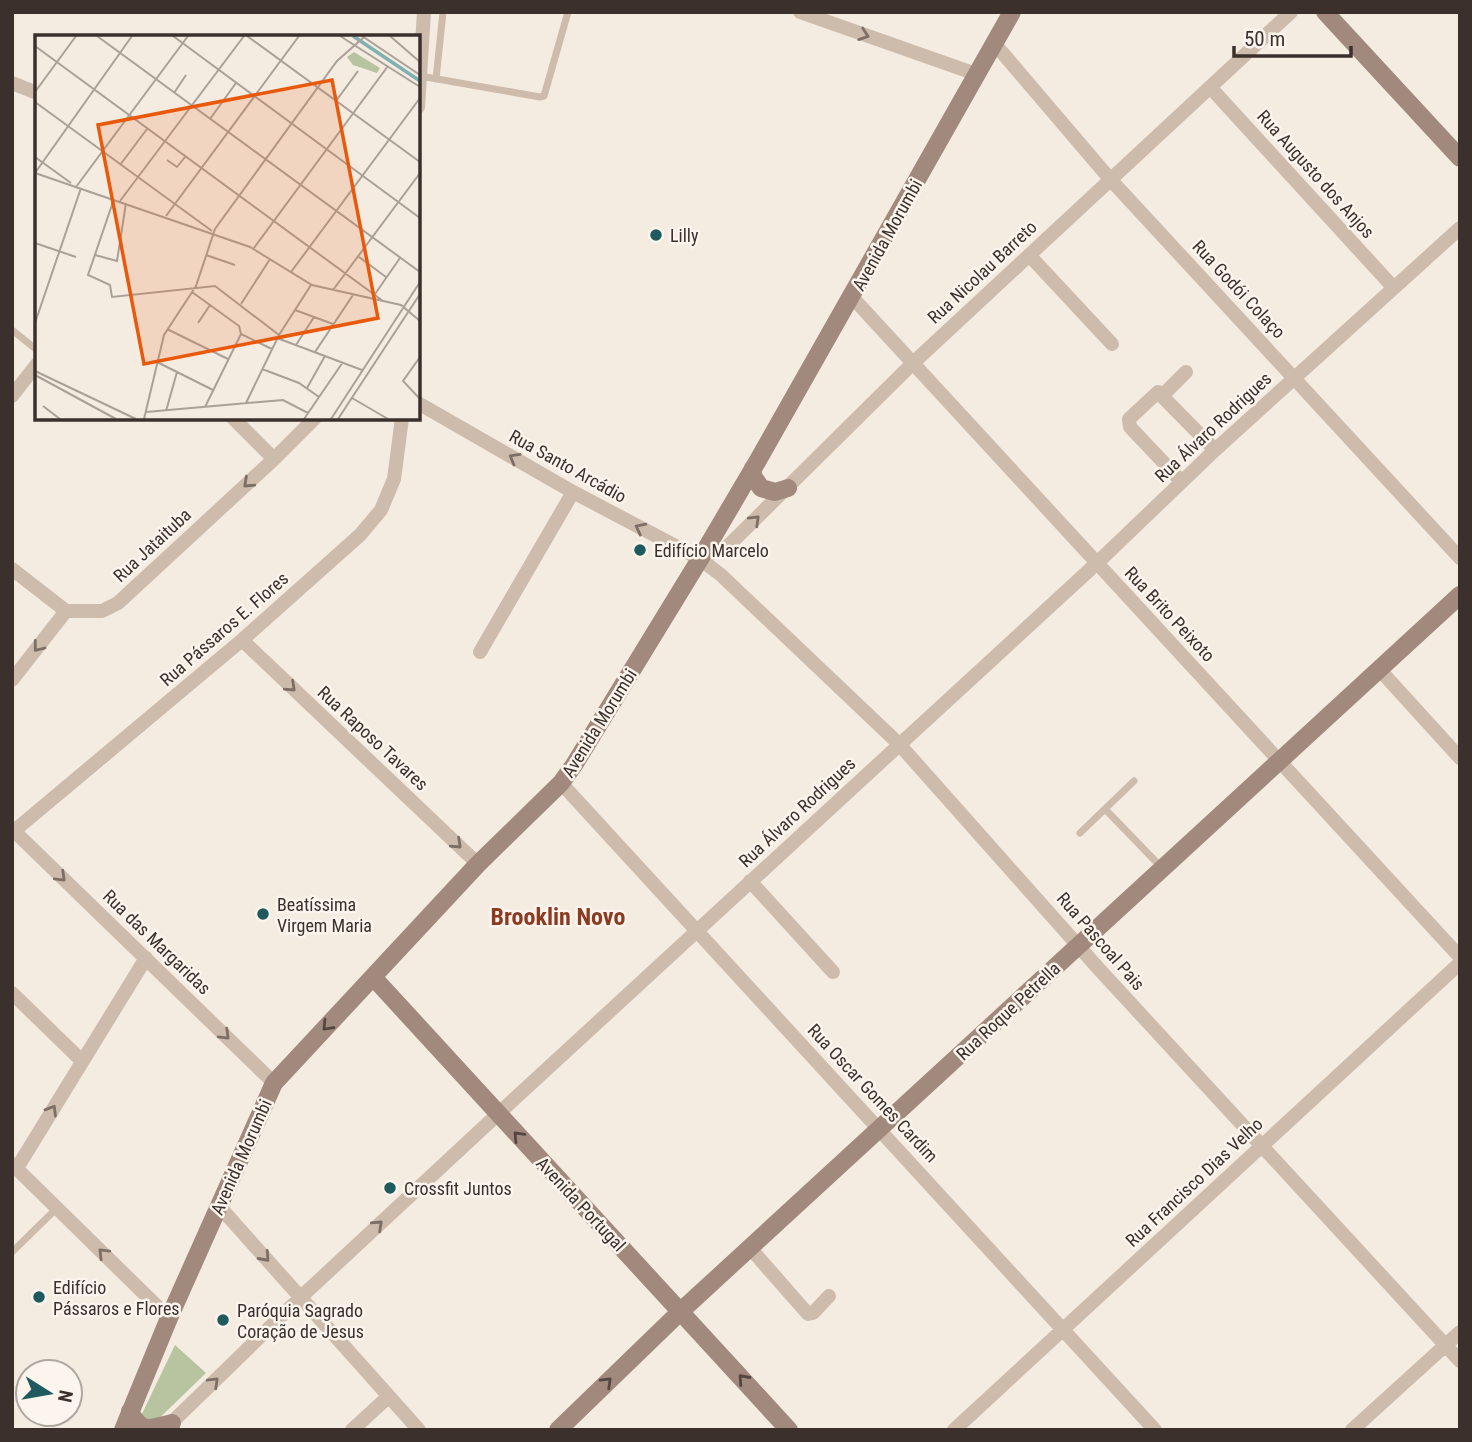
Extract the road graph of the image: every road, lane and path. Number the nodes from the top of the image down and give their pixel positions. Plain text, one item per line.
1 (424, 12) edge
2 (443, 12) edge
3 (568, 12) edge
4 (800, 12) edge
5 (1012, 12) edge
6 (1291, 12) edge
7 (1325, 12) edge
8 (994, 43) junction
9 (976, 74) junction
10 (420, 76) joint
11 (436, 79) junction
12 (12, 83) edge
13 (1210, 87) junction
14 (35, 92) edge
15 (1460, 158) edge
16 (1110, 179) junction
17 (1460, 228) edge
18 (1029, 255) junction
19 (1393, 287) junction
20 (852, 297) junction
21 (12, 330) edge
22 (1112, 344) dead end
23 (35, 348) edge
24 (912, 364) junction
25 (35, 367) edge
26 (1186, 372) dead end
27 (1295, 377) junction
28 (1163, 395) junction
29 (12, 396) edge
30 (420, 404) edge
31 (235, 420) edge
32 (313, 420) edge
33 (402, 420) edge
34 (1215, 450) junction
35 (274, 459) junction
36 (753, 468) junction
37 (1182, 482) junction
38 (788, 488) junction
39 (573, 492) junction
40 (1460, 558) edge
41 (700, 559) junction
42 (1097, 563) junction
43 (12, 569) edge
44 (1460, 595) edge
45 (66, 611) junction
46 (242, 640) junction
47 (480, 652) dead end
48 (1378, 669) junction
49 (12, 680) edge
50 (899, 744) junction
51 (1460, 758) edge
52 (1280, 761) junction
53 (1134, 781) dead end
54 (561, 783) junction
55 (1106, 810) junction
56 (13, 830) edge
57 (1080, 833) dead end
58 (478, 864) junction
59 (1163, 869) junction
60 (750, 881) junction
61 (696, 931) junction
62 (1079, 946) junction
63 (1460, 957) edge
64 (146, 958) junction
65 (1460, 963) edge
66 (833, 972) dead end
67 (373, 976) junction
68 (12, 993) edge
69 (82, 1061) junction
70 (274, 1083) junction
71 (498, 1114) junction
72 (880, 1129) junction
73 (1261, 1146) junction
74 (15, 1166) edge
75 (219, 1206) junction
76 (57, 1208) junction
77 (751, 1249) junction
78 (12, 1252) edge
79 (829, 1296) dead end
80 (301, 1297) junction
81 (681, 1311) junction
82 (169, 1318) junction
83 (1063, 1329) junction
84 (1460, 1332) edge
85 (1445, 1345) junction
86 (1460, 1361) edge
87 (388, 1396) junction
88 (130, 1411) junction
89 (168, 1426) edge
90 (123, 1430) edge
91 (352, 1430) edge
92 (419, 1430) edge
93 (558, 1430) edge
94 (789, 1430) edge
95 (954, 1430) edge
96 (1155, 1430) edge
97 (1352, 1430) edge

1 - 10 street
2 - 11 lane
3 - 11 lane
4 -> 9 street
5 - 8 street, Avenida Morumbi
6 - 13 street, Rua Nicolau Barreto
7 - 15 street
8 - 9 street, Avenida Morumbi
8 - 16 street, Rua Godói Colaço
9 - 20 street, Avenida Morumbi
10 - 11 lane
12 - 14 street
13 - 16 street, Rua Nicolau Barreto
13 - 19 street, Rua Augusto dos Anjos
16 - 18 street, Rua Nicolau Barreto
16 - 27 street, Rua Godói Colaço
17 - 19 street, Rua Álvaro Rodrigues
18 - 22 street
18 - 24 street, Rua Nicolau Barreto
19 - 27 street, Rua Álvaro Rodrigues
20 - 24 street, Rua Brito Peixoto
20 - 36 street, Avenida Morumbi
21 - 23 lane
24 - 38 street, Rua Nicolau Barreto
24 - 42 street, Rua Brito Peixoto
25 - 29 street
26 - 28 street
27 - 34 street, Rua Álvaro Rodrigues
27 - 40 street, Rua Godói Colaço
28 - 34 street
28 - 37 street
39 -> 30 street, Rua Santo Arcádio
31 - 35 street
32 - 35 street, Rua Jataituba
33 - 46 street, Rua Pássaros E. Flores
34 - 37 street, Rua Álvaro Rodrigues
35 -> 45 street, Rua Jataituba
36 - 38 street
36 - 41 street, Avenida Morumbi
37 - 42 street, Rua Álvaro Rodrigues
41 -> 38 street, Rua Nicolau Barreto
41 -> 39 street, Rua Santo Arcádio
39 - 47 street
41 - 50 street, Rua Pascoal Pais
41 - 54 street, Avenida Morumbi
42 - 50 street, Rua Álvaro Rodrigues
42 - 52 street, Rua Brito Peixoto
43 - 45 street
44 - 48 street, Rua Roque Petrella
45 -> 49 street
46 - 56 street, Rua Pássaros E. Flores
46 -> 58 street, Rua Raposo Tavares
48 - 51 street
48 - 52 street, Rua Roque Petrella
50 - 60 street, Rua Álvaro Rodrigues
50 - 62 street, Rua Pascoal Pais
52 - 59 street, Rua Roque Petrella
52 - 63 street, Rua Brito Peixoto
53 - 55 lane
54 - 58 street, Avenida Morumbi
54 - 61 street, Rua Oscar Gomes Cardim
55 - 57 lane
55 - 59 lane
56 -> 64 street, Rua das Margaridas
58 - 67 street, Avenida Morumbi
59 - 62 street, Rua Roque Petrella
60 - 61 street, Rua Álvaro Rodrigues
60 - 66 street
61 - 71 street, Rua Álvaro Rodrigues
61 - 72 street, Rua Oscar Gomes Cardim
62 - 72 street, Rua Roque Petrella
62 - 73 street, Rua Pascoal Pais
64 - 69 street
64 -> 70 street, Rua das Margaridas
65 - 73 street, Rua Francisco Dias Velho
67 -> 70 street, Avenida Morumbi
67 - 71 street, Avenida Portugal
68 - 69 street
74 -> 69 street
70 - 75 street, Avenida Morumbi
80 -> 71 street, Rua Álvaro Rodrigues
81 -> 71 street, Avenida Portugal
72 - 77 street, Rua Roque Petrella
72 - 83 street, Rua Oscar Gomes Cardim
73 - 83 street, Rua Francisco Dias Velho
73 - 85 street, Rua Pascoal Pais
74 - 76 street
75 -> 80 street
75 - 82 street, Avenida Morumbi
76 - 78 lane
82 -> 76 street
77 - 79 street
77 - 81 street, Rua Roque Petrella
80 - 87 street
89 -> 80 street, Rua Álvaro Rodrigues
93 -> 81 street, Rua Roque Petrella
94 -> 81 street, Avenida Portugal
82 - 88 street, Avenida Morumbi
83 - 95 street, Rua Francisco Dias Velho
83 - 96 street, Rua Oscar Gomes Cardim
84 - 85 street
85 - 86 street, Rua Pascoal Pais
85 - 97 street
87 - 91 street
87 - 92 street
88 - 89 street
88 - 90 street, Avenida Morumbi

